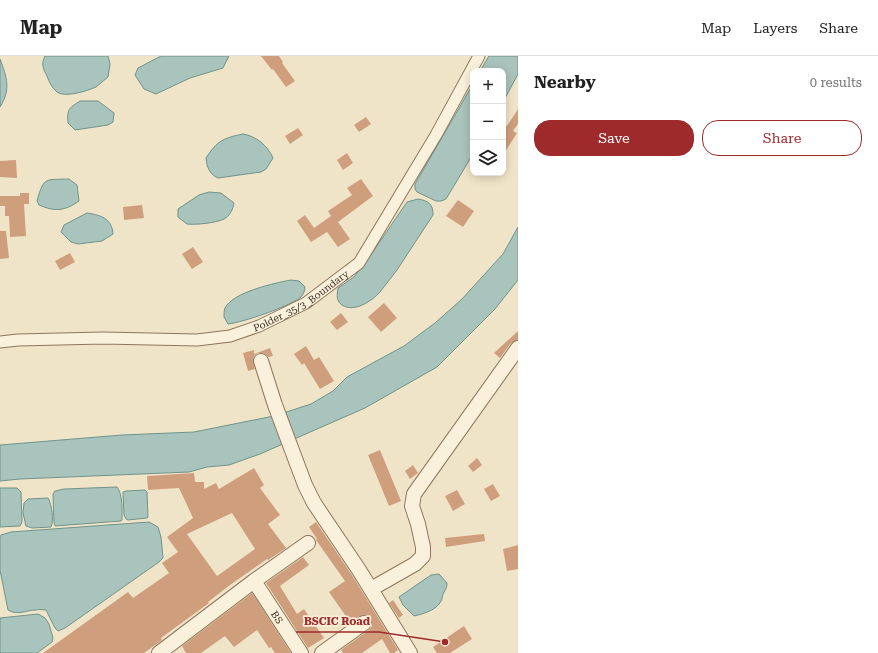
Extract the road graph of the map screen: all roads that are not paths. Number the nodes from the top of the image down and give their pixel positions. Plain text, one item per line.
1 (479, 56) edge
2 (0, 342) edge
3 (518, 348) edge
4 (261, 361) dead end
5 (308, 543) dead end
6 (254, 581) junction
7 (371, 589) junction
8 (364, 623) dead end
9 (159, 653) edge
10 (301, 653) edge
11 (322, 653) edge
12 (410, 653) edge

1 - 2 street, Polder_35/3_Boundary
3 - 7 street
4 - 7 street
5 - 6 street
6 - 9 street
6 - 10 street, BS
7 - 12 street
8 - 11 street

